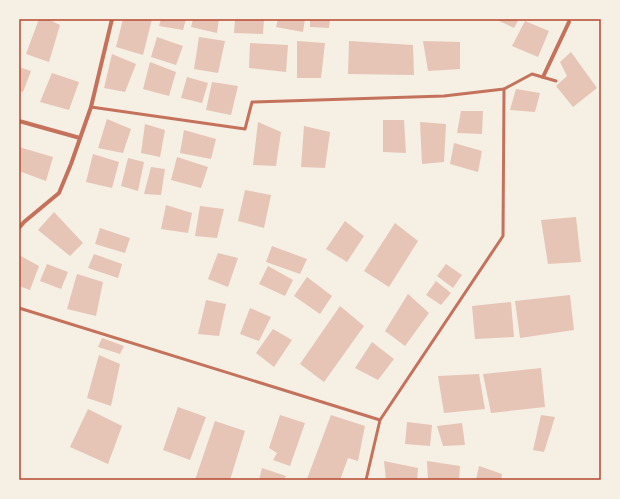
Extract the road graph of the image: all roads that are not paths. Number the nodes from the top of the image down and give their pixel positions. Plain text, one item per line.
1 (112, 19) edge
2 (569, 22) dead end
3 (543, 77) junction
4 (556, 81) dead end
5 (504, 89) junction
6 (91, 107) junction
7 (19, 121) edge
8 (80, 138) junction
9 (19, 228) edge
10 (19, 308) edge
11 (380, 420) junction
12 (366, 480) edge

1 - 6 street
2 - 3 street
3 - 4 lane
3 - 5 lane
5 - 6 lane
5 - 11 lane
6 - 8 street
7 - 8 street
8 - 9 street
10 - 11 lane
11 - 12 lane

